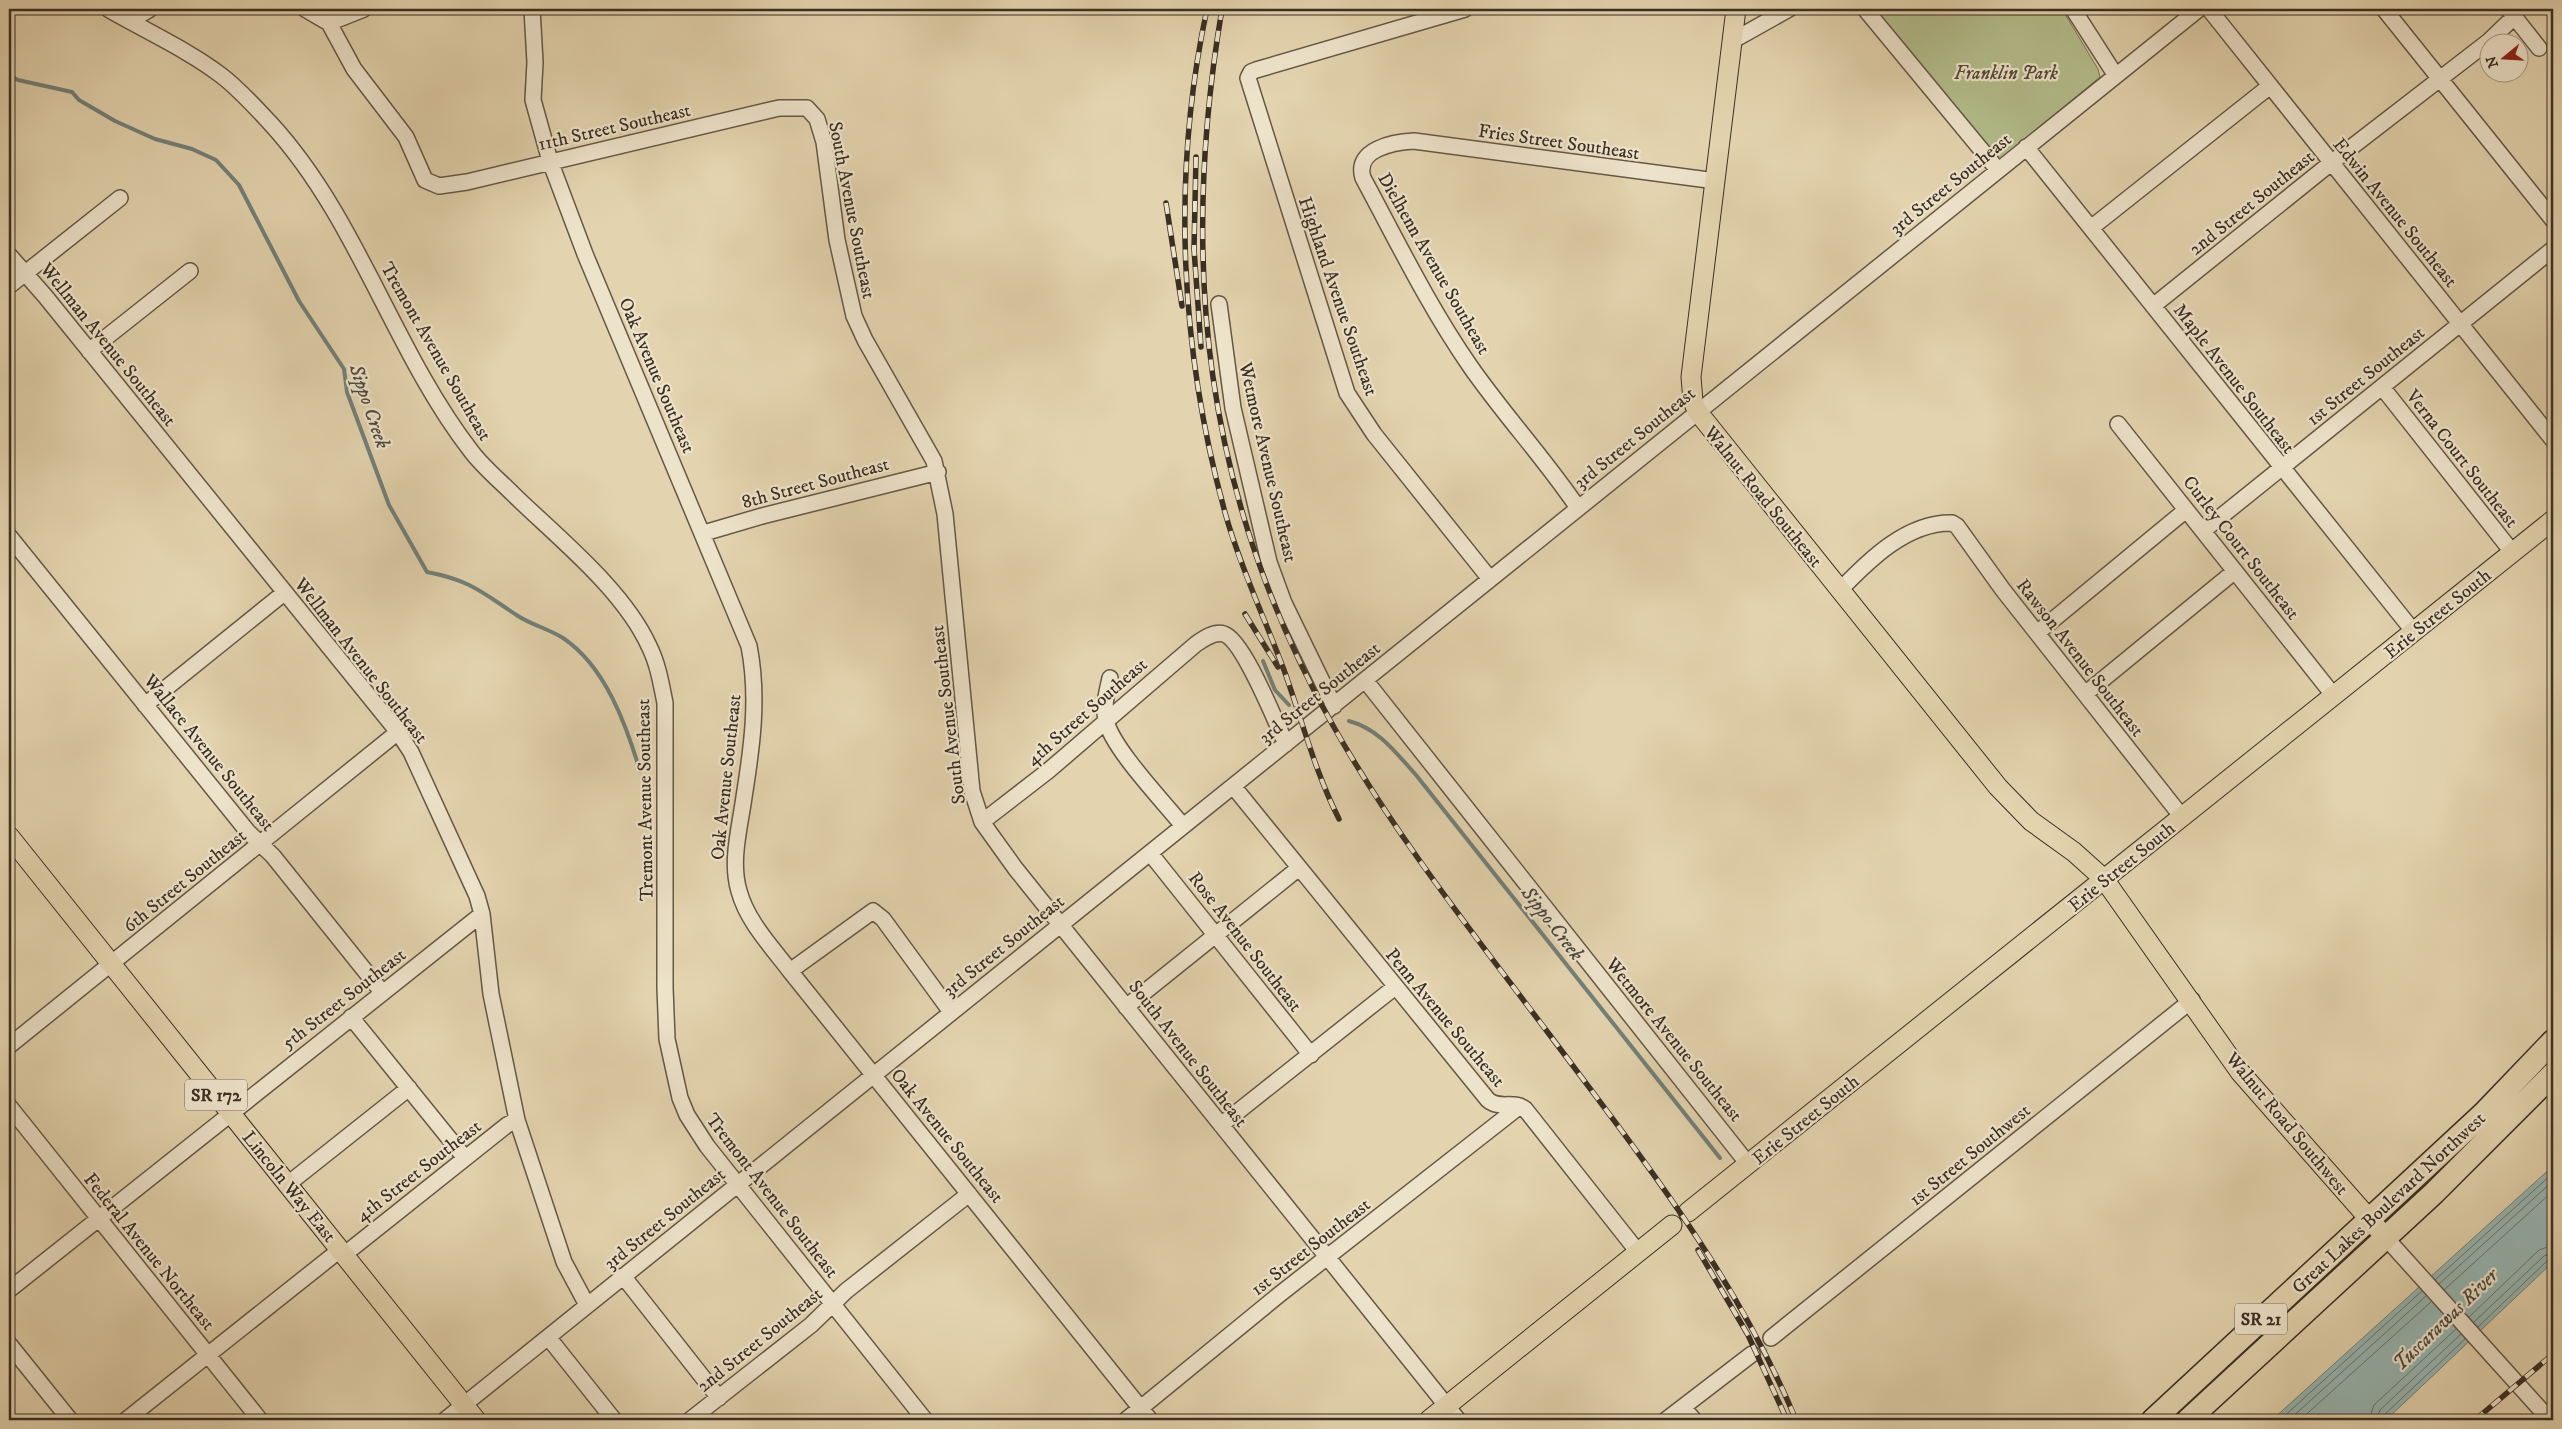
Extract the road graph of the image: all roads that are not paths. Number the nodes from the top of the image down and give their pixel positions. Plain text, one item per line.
1 (108, 9) edge
2 (150, 9) edge
3 (305, 9) edge
4 (364, 9) edge
5 (532, 9) edge
6 (1465, 9) edge
7 (1736, 9) edge
8 (1789, 9) edge
9 (1865, 9) edge
10 (2073, 9) edge
11 (2199, 9) edge
12 (2209, 9) edge
13 (2384, 9) edge
14 (2511, 13) edge
15 (134, 23) junction
16 (329, 23) junction
17 (1732, 41) junction
18 (2540, 48) dead end
19 (2116, 76) junction
20 (2440, 78) junction
21 (2270, 86) junction
22 (807, 108) joint
23 (1396, 143) joint
24 (2026, 148) junction
25 (550, 161) junction
26 (2331, 163) junction
27 (1998, 170) junction
28 (1716, 182) junction
29 (120, 198) dead end
30 (2553, 220) edge
31 (2091, 228) junction
32 (2553, 250) edge
33 (9, 255) edge
34 (190, 271) dead end
35 (25, 273) junction
36 (9, 286) edge
37 (1219, 304) dead end
38 (2153, 306) junction
39 (2460, 324) junction
40 (89, 351) junction
41 (2382, 388) junction
42 (1697, 411) junction
43 (2118, 424) dead end
44 (2553, 440) edge
45 (2281, 468) junction
46 (938, 472) junction
47 (1578, 508) junction
48 (2186, 510) junction
49 (2553, 520) edge
50 (2203, 531) junction
51 (704, 533) junction
52 (9, 536) edge
53 (2513, 553) junction
54 (2235, 571) junction
55 (1490, 579) junction
56 (1840, 590) junction
57 (284, 593) junction
58 (2414, 632) junction
59 (2037, 633) junction
60 (1110, 678) dead end
61 (1365, 680) junction
62 (2084, 694) junction
63 (2334, 696) junction
64 (145, 705) junction
65 (1334, 706) junction
66 (1106, 722) junction
67 (398, 732) junction
68 (1286, 744) junction
69 (1233, 786) junction
70 (2182, 817) junction
71 (982, 822) junction
72 (1183, 826) junction
73 (12, 845) edge
74 (260, 845) junction
75 (1150, 852) junction
76 (1299, 868) junction
77 (2104, 878) junction
78 (482, 914) junction
79 (1062, 924) junction
80 (1215, 935) junction
81 (112, 964) junction
82 (790, 971) junction
83 (1395, 987) junction
84 (382, 992) junction
85 (2192, 1000) junction
86 (1126, 1007) junction
87 (951, 1012) junction
88 (351, 1017) junction
89 (2553, 1041) edge
90 (9, 1046) edge
91 (1311, 1055) junction
92 (2553, 1074) edge
93 (874, 1075) junction
94 (409, 1088) junction
95 (9, 1106) edge
96 (1520, 1106) junction
97 (230, 1113) junction
98 (517, 1120) junction
99 (1220, 1125) junction
100 (465, 1158) junction
101 (1748, 1164) junction
102 (288, 1184) junction
103 (737, 1184) junction
104 (969, 1194) junction
105 (1688, 1212) dead end
106 (98, 1218) junction
107 (2370, 1219) junction
108 (1672, 1225) dead end
109 (2386, 1238) junction
110 (343, 1251) junction
111 (1638, 1252) junction
112 (1328, 1258) junction
113 (623, 1276) junction
114 (9, 1290) edge
115 (587, 1305) junction
116 (832, 1305) junction
117 (548, 1337) junction
118 (1771, 1338) tunnel mouth
119 (9, 1344) edge
120 (207, 1354) junction
121 (1752, 1354) tunnel mouth
122 (719, 1398) junction
123 (464, 1405) junction
124 (1683, 1406) junction
125 (1453, 1413) edge
126 (1145, 1414) edge
127 (70, 1420) edge
128 (126, 1420) edge
129 (260, 1420) edge
130 (445, 1420) edge
131 (476, 1420) edge
132 (614, 1420) edge
133 (690, 1420) edge
134 (925, 1420) edge
135 (1126, 1420) edge
136 (1429, 1420) edge
137 (1666, 1420) edge
138 (1694, 1420) edge
139 (2153, 1420) edge
140 (2188, 1420) edge
141 (2550, 1420) edge

1 - 15 street, Tremont Avenue Southeast
2 - 15 street
3 - 16 street
4 - 16 street
5 - 25 street, Oak Avenue Southeast
6 - 55 street, Highland Avenue Southeast
7 - 17 main road, Walnut Road Southeast
8 - 17 street
9 - 27 street
10 - 19 street
11 - 19 street, 3rd Street Southeast
12 - 21 street, Edwin Avenue Southeast
13 - 20 street
14 - 18 street
14 - 20 street, 2nd Street Southeast
15 - 103 street, Tremont Avenue Southeast
16 - 25 street, 11th Street Southeast
17 - 28 main road, Walnut Road Southeast
19 - 24 street, 3rd Street Southeast
20 - 26 street, 2nd Street Southeast
20 - 30 street
21 - 26 street, Edwin Avenue Southeast
21 - 31 street
22 - 25 street, 11th Street Southeast
22 - 46 street, South Avenue Southeast
23 - 28 street, Fries Street Southeast
23 - 47 street, Dielhenn Avenue Southeast
24 - 27 street, 3rd Street Southeast
24 - 31 street, Maple Avenue Southeast
25 - 51 street, Oak Avenue Southeast
26 - 38 street, 2nd Street Southeast
26 - 39 street, Edwin Avenue Southeast
27 - 42 street, 3rd Street Southeast
28 - 42 main road, Walnut Road Southeast
29 - 35 street
31 - 38 street, Maple Avenue Southeast
32 - 39 street, 1st Street Southeast
33 - 35 street, Wellman Avenue Southeast
34 - 40 street
35 - 36 street
35 - 40 street, Wellman Avenue Southeast
37 - 65 street, Wetmore Avenue Southeast
38 - 45 street, Maple Avenue Southeast
39 - 41 street, 1st Street Southeast
39 - 44 street, Edwin Avenue Southeast
40 - 57 street, Wellman Avenue Southeast
41 - 45 street, 1st Street Southeast
41 - 53 street, Verna Court Southeast
42 - 47 street, 3rd Street Southeast
42 - 56 main road, Walnut Road Southeast
43 - 48 street, Curley Court Southeast
45 - 50 street, 1st Street Southeast
45 - 58 street, Maple Avenue Southeast
46 - 51 street, 8th Street Southeast
46 - 71 street, South Avenue Southeast
47 - 55 street, 3rd Street Southeast
48 - 50 street, Curley Court Southeast
48 - 59 street
49 - 53 main road, Erie Street South
50 - 54 street, Curley Court Southeast
51 - 82 street, Oak Avenue Southeast
52 - 64 street, Wallace Avenue Southeast
53 - 58 main road, Erie Street South
54 - 62 street
54 - 63 street, Curley Court Southeast
55 - 61 street, 3rd Street Southeast
56 - 59 street, Rawson Avenue Southeast
56 - 77 main road, Walnut Road Southeast
57 - 64 street
57 - 67 street, Wellman Avenue Southeast
58 - 63 main road, Erie Street South
59 - 62 street, Rawson Avenue Southeast
60 - 66 street
61 - 65 street, 3rd Street Southeast
61 - 101 street, Wetmore Avenue Southeast
62 - 70 street, Rawson Avenue Southeast
63 - 70 main road, Erie Street South
64 - 74 street, Wallace Avenue Southeast
65 - 68 street, 3rd Street Southeast
66 - 68 street, 4th Street Southeast
66 - 71 street, 4th Street Southeast
66 - 72 street
67 - 74 street, 6th Street Southeast
67 - 78 street, Wellman Avenue Southeast
68 - 69 street, 3rd Street Southeast
69 - 72 street, 3rd Street Southeast
69 - 76 street, Penn Avenue Southeast
70 - 77 main road, Erie Street South
71 - 79 street, South Avenue Southeast
72 - 75 street, 3rd Street Southeast
73 - 81 main road, Lincoln Way East / SR 172
74 - 81 street, 6th Street Southeast
74 - 84 street, Wallace Avenue Southeast
75 - 79 street, 3rd Street Southeast
75 - 80 street, Rose Avenue Southeast
76 - 80 street
76 - 83 street, Penn Avenue Southeast
77 - 85 main road, Walnut Road Southwest
77 - 101 main road, Erie Street South
78 - 84 street, 5th Street Southeast
78 - 98 street, Wellman Avenue Southeast
79 - 86 street, South Avenue Southeast
79 - 87 street, 3rd Street Southeast
80 - 86 street
80 - 91 street, Rose Avenue Southeast
81 - 90 street, 6th Street Southeast
81 - 97 main road, Lincoln Way East / SR 172
82 - 87 street
82 - 93 street, Oak Avenue Southeast
83 - 91 street
83 - 96 street, Penn Avenue Southeast
84 - 88 street, 5th Street Southeast
85 - 107 main road, Walnut Road Southwest
85 - 118 street, 1st Street Southwest
86 - 99 street, South Avenue Southeast
87 - 93 street, 3rd Street Southeast
88 - 94 street
88 - 97 street, 5th Street Southeast
89 - 107 highway, Great Lakes Boulevard Northwest / SR 21
91 - 99 street
92 - 109 highway, Great Lakes Boulevard Northwest / SR 21
93 - 103 street, 3rd Street Southeast
93 - 104 street, Oak Avenue Southeast
94 - 100 street
94 - 102 street
95 - 106 street, Federal Avenue Northeast
96 - 111 street
96 - 112 street, 1st Street Southeast
97 - 102 main road, Lincoln Way East / SR 172
97 - 106 street, 5th Street Southeast
98 - 100 street, 4th Street Southeast
98 - 115 street, Wellman Avenue Southeast
99 - 112 street, South Avenue Southeast
100 - 110 street, 4th Street Southeast
101 - 105 main road, Erie Street South
102 - 110 main road, Lincoln Way East / SR 172
103 - 113 street, 3rd Street Southeast
103 - 116 street, Tremont Avenue Southeast
104 - 116 street, 2nd Street Southeast
104 - 126 street, Oak Avenue Southeast
106 - 114 street, 5th Street Southeast
106 - 120 street, Federal Avenue Northeast
107 - 109 main road, Walnut Road Southwest
107 - 139 highway, Great Lakes Boulevard Northwest / SR 21
108 - 111 main road
109 - 140 highway, Great Lakes Boulevard Northwest / SR 21
109 - 141 street, Walnut Road Southwest
110 - 120 street, 4th Street Southeast
110 - 123 main road, Lincoln Way East / SR 172
111 - 125 main road
112 - 125 street, South Avenue Southeast
112 - 126 street, 1st Street Southeast
113 - 115 street, 3rd Street Southeast
113 - 122 street
115 - 117 street, 3rd Street Southeast
116 - 122 street, 2nd Street Southeast
116 - 134 street, Tremont Avenue Southeast
117 - 123 street, 3rd Street Southeast
117 - 132 street
119 - 127 street
120 - 128 street, 4th Street Southeast
120 - 129 street, Federal Avenue Northeast
121 - 124 street
122 - 133 street, 2nd Street Southeast
123 - 130 street, 3rd Street Southeast
123 - 131 main road, Lincoln Way East / SR 172
124 - 137 street
124 - 138 street
125 - 136 main road
126 - 135 street, 1st Street Southeast

